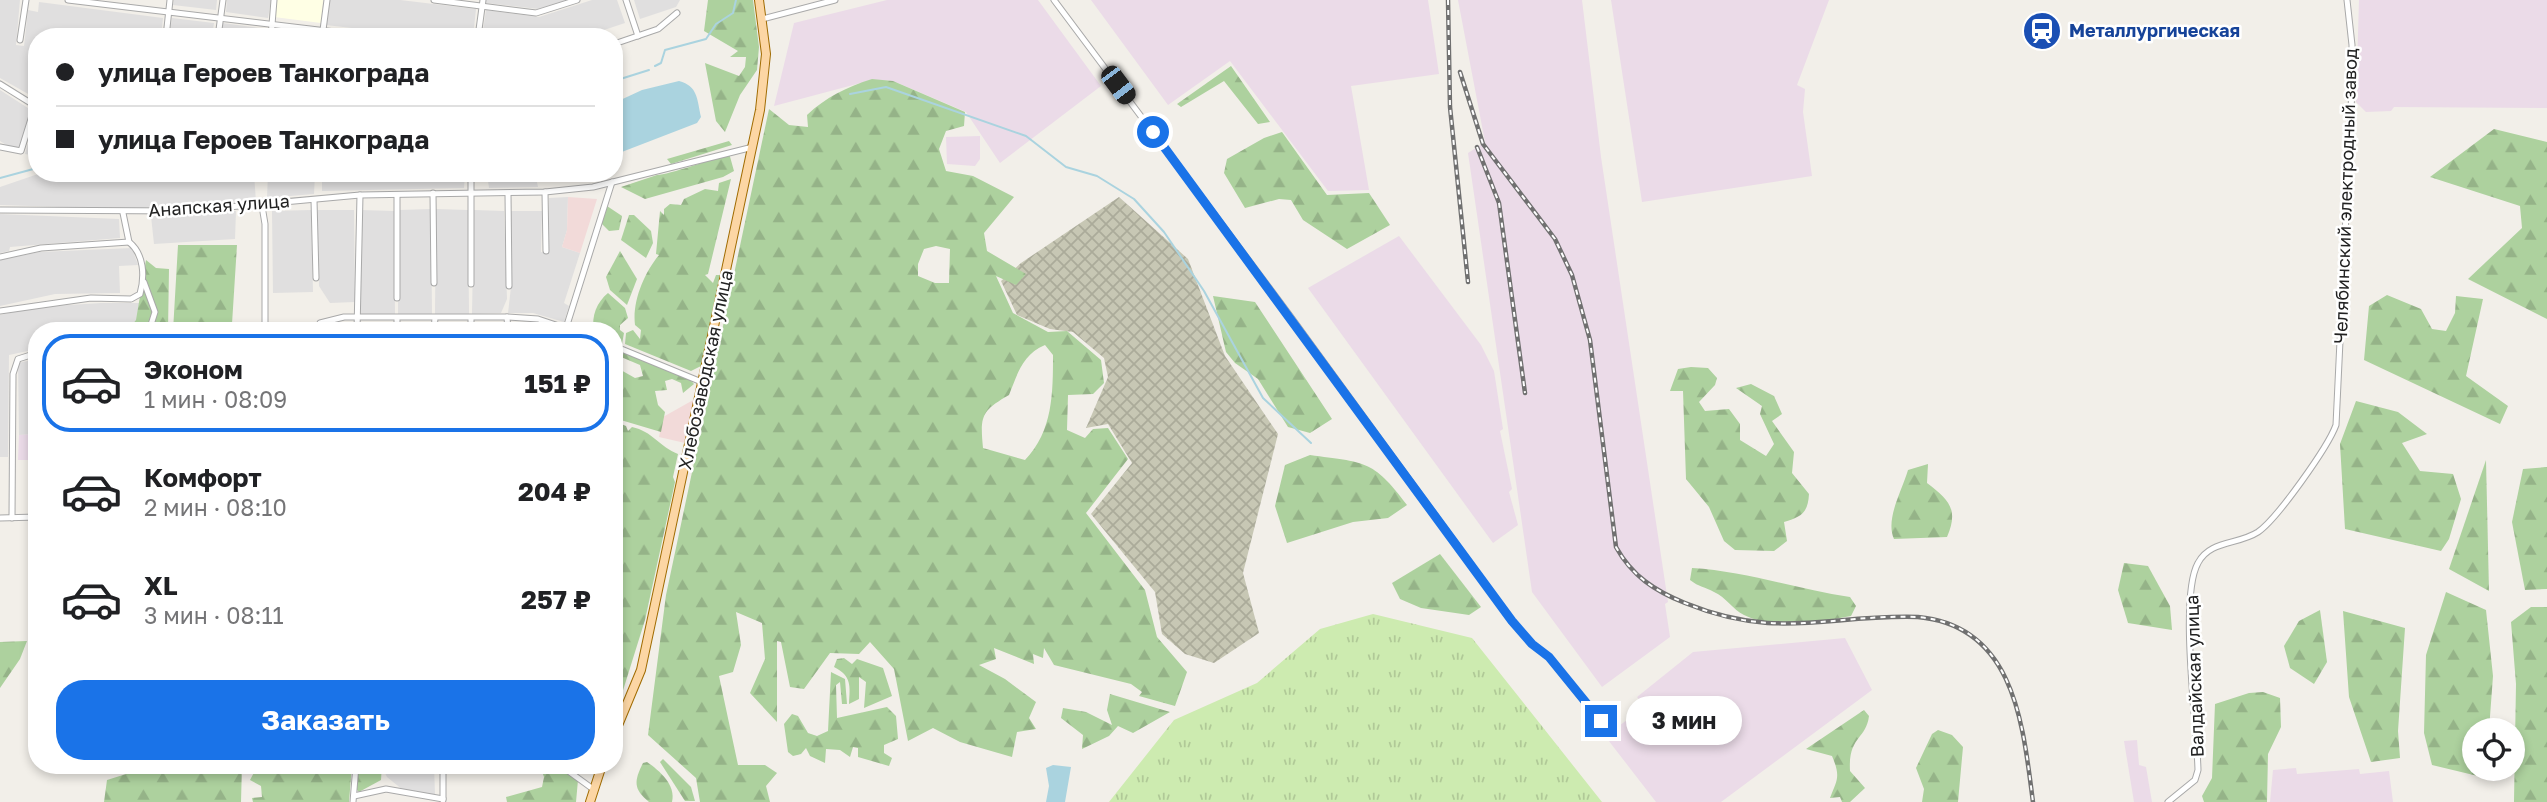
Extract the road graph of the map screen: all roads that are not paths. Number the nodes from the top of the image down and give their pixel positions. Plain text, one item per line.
1 (26, 0) edge
2 (68, 0) edge
3 (170, 0) edge
4 (223, 0) edge
5 (274, 0) edge
6 (327, 0) edge
7 (434, 0) edge
8 (577, 0) edge
9 (626, 0) edge
10 (759, 0) edge
11 (835, 0) edge
12 (1054, 0) edge
13 (2347, 0) edge
14 (116, 3) edge
15 (483, 3) edge
16 (169, 12) junction
17 (677, 13) dead end
18 (220, 18) junction
19 (762, 19) junction
20 (271, 25) junction
21 (167, 28) edge
22 (219, 28) edge
23 (302, 28) edge
24 (323, 28) edge
25 (479, 28) edge
26 (638, 36) junction
27 (20, 40) dead end
28 (623, 41) edge
29 (0, 84) edge
30 (28, 102) edge
31 (28, 132) edge
32 (0, 147) edge
33 (753, 147) junction
34 (623, 179) edge
35 (471, 182) edge
36 (612, 182) joint
37 (471, 192) junction
38 (545, 192) junction
39 (433, 193) junction
40 (508, 194) junction
41 (360, 195) junction
42 (397, 195) junction
43 (314, 200) junction
44 (262, 206) junction
45 (0, 210) edge
46 (124, 213) junction
47 (128, 242) junction
48 (546, 251) dead end
49 (0, 257) edge
50 (316, 278) dead end
51 (144, 282) junction
52 (434, 283) dead end
53 (471, 284) dead end
54 (509, 286) dead end
55 (397, 298) dead end
56 (0, 311) edge
57 (508, 317) junction
58 (357, 318) junction
59 (435, 318) junction
60 (471, 318) junction
61 (397, 319) joint
62 (152, 322) edge
63 (265, 322) edge
64 (324, 322) edge
65 (357, 322) edge
66 (435, 322) edge
67 (471, 322) edge
68 (508, 322) edge
69 (547, 322) edge
70 (568, 322) edge
71 (623, 350) edge
72 (28, 356) edge
73 (704, 383) junction
74 (2339, 392) joint
75 (28, 517) edge
76 (0, 518) edge
77 (12, 518) junction
78 (623, 713) edge
79 (1601, 721) dead end
80 (355, 774) edge
81 (443, 774) edge
82 (572, 774) edge
83 (599, 774) edge
84 (593, 789) junction
85 (354, 799) edge
86 (443, 800) edge
87 (590, 802) edge
88 (2168, 802) edge

1 - 27 street
2 - 14 street
3 - 16 street
4 - 18 street
5 - 20 street
6 - 24 street
7 - 15 street
8 - 15 street
9 - 26 street
10 - 19 main road, Хлебозаводская улица
11 - 19 street
12 - 79 street
13 - 74 street, Челябинский электродный завод
14 - 16 street
15 - 25 street
16 - 18 street
16 - 21 street
17 - 26 street
18 - 20 street
18 - 22 street
19 - 33 main road, Хлебозаводская улица
20 - 23 street
26 - 28 street
29 - 30 street
31 - 32 street
33 - 34 street, Анапская улица
33 - 73 main road, Хлебозаводская улица
35 - 37 street
36 - 38 street, Анапская улица
36 - 70 street
37 - 39 street, Анапская улица
37 - 40 street, Анапская улица
37 - 53 street
38 - 40 street, Анапская улица
38 - 48 street
39 - 42 street, Анапская улица
39 - 52 street
40 - 54 street
41 - 42 street, Анапская улица
41 - 43 street, Анапская улица
41 - 58 street
42 - 55 street
43 - 44 street, Анапская улица
43 - 50 street, Анапская улица
44 - 46 street, Анапская улица
44 - 63 street
45 - 46 street, Анапская улица
46 - 47 street
47 - 49 street
47 - 51 street
51 - 56 street
51 - 62 street
57 - 60 street
57 - 68 street
57 - 69 street
58 - 61 street
58 - 64 street
58 - 65 street
59 - 60 street
59 - 61 street
59 - 66 street
60 - 67 street
71 - 73 street
72 - 77 street
73 - 78 main road, Хлебозаводская улица
74 - 88 street, Валдайская улица
75 - 77 street
76 - 77 street
80 - 85 street
81 - 86 street
82 - 84 street
83 - 84 main road
84 - 87 main road
85 - 86 street

